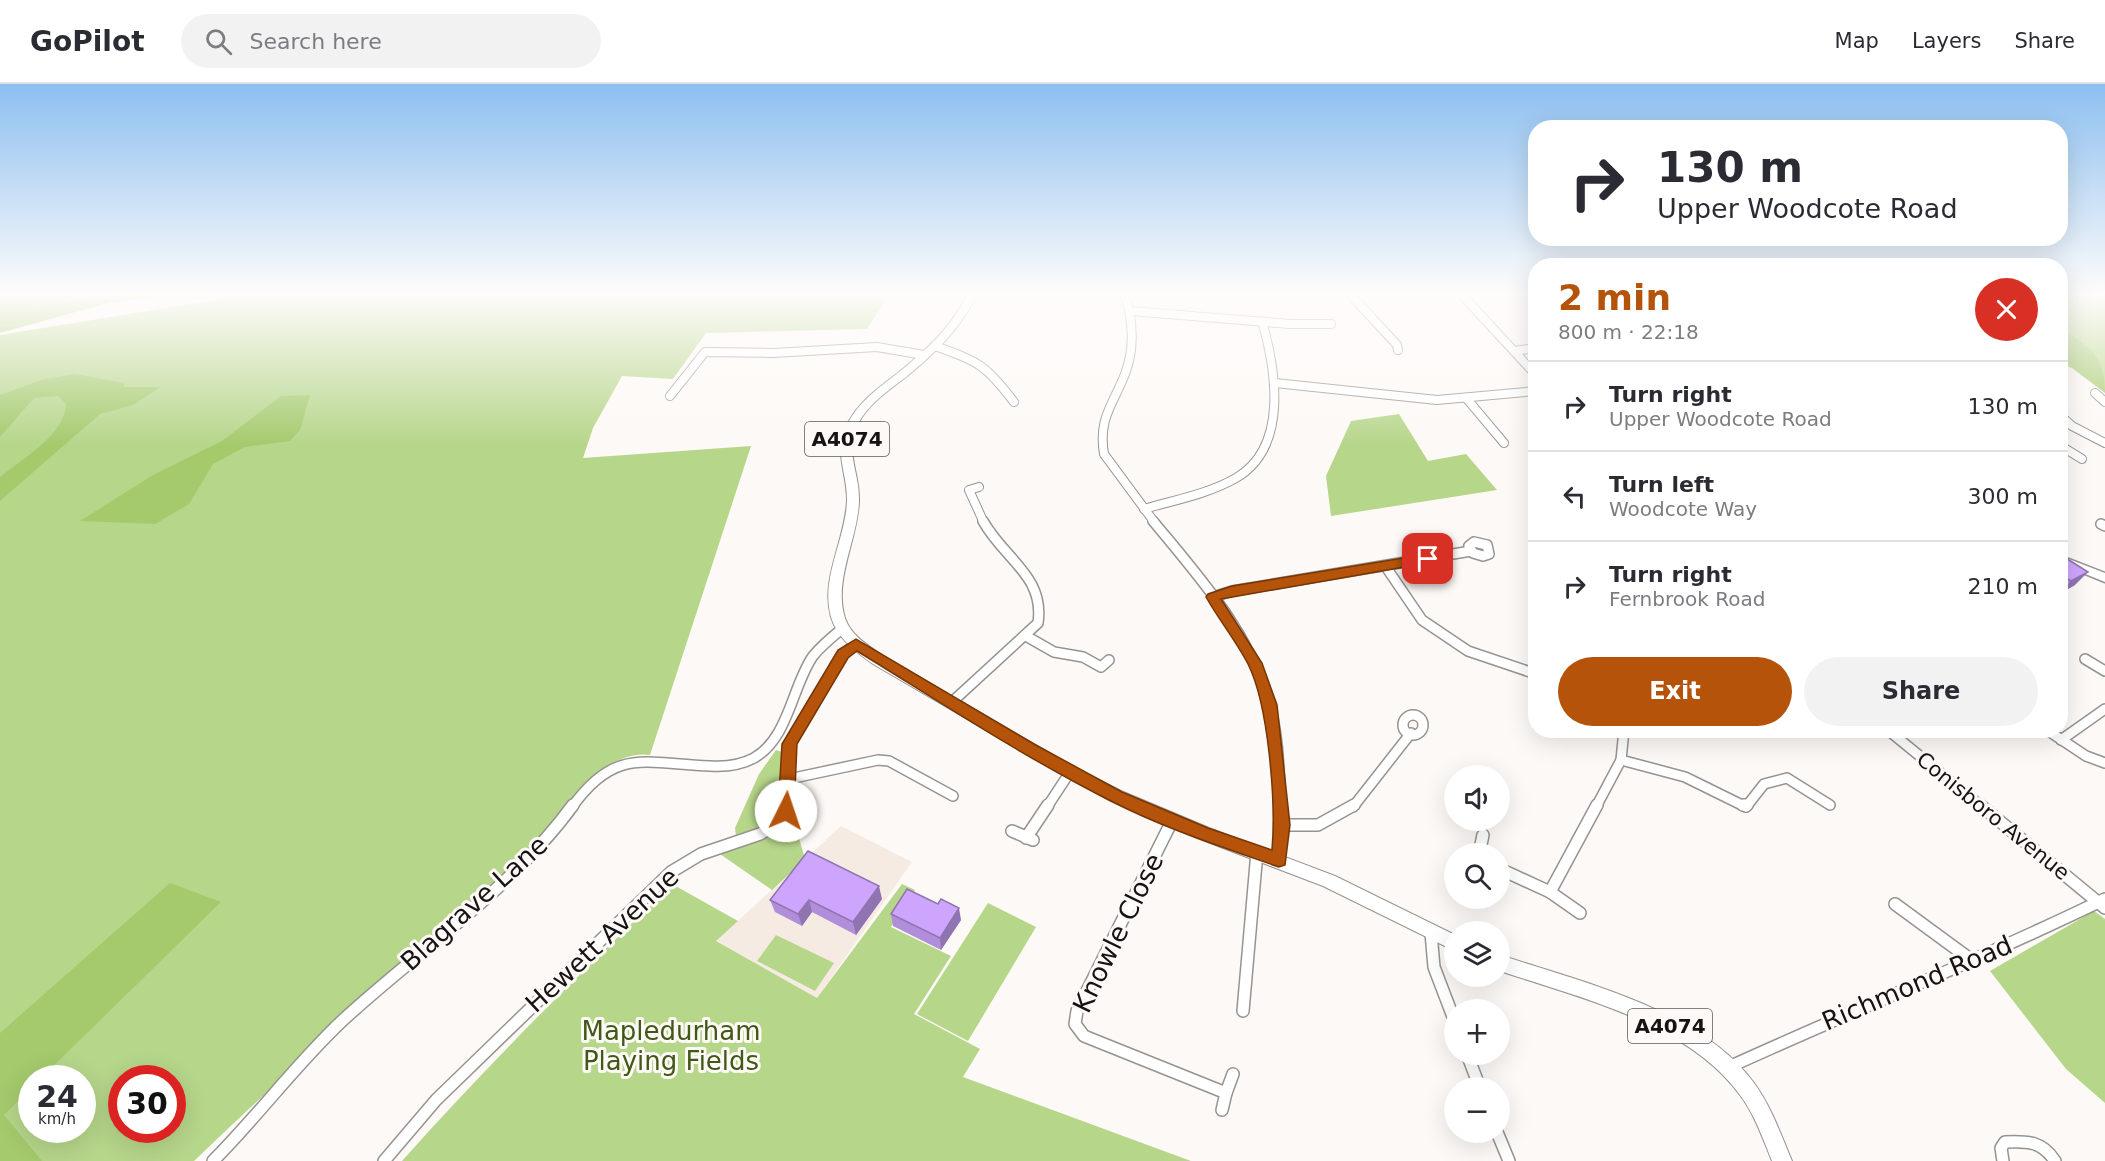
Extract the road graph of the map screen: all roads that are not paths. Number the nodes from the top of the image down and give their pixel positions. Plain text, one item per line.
1 (1132, 345) edge
2 (1269, 345) edge
3 (1397, 345) edge
4 (1509, 345) edge
5 (934, 346) joint
6 (1528, 349) edge
7 (1398, 350) dead end
8 (1514, 351) junction
9 (924, 355) junction
10 (1528, 366) edge
11 (1275, 383) junction
12 (1018, 391) dead end
13 (1528, 392) edge
14 (2095, 393) dead end
15 (1008, 394) junction
16 (670, 396) dead end
17 (1467, 399) junction
18 (1014, 402) dead end
19 (2105, 402) edge
20 (2068, 422) edge
21 (2072, 426) junction
22 (2068, 427) edge
23 (1504, 442) dead end
24 (2105, 443) edge
25 (2068, 450) edge
26 (2082, 459) dead end
27 (969, 489) dead end
28 (1144, 509) junction
29 (1471, 551) dead end
30 (2068, 563) edge
31 (1386, 567) junction
32 (2105, 578) edge
33 (1213, 597) junction
34 (843, 628) junction
35 (1026, 636) junction
36 (856, 644) junction
37 (2085, 659) dead end
38 (2102, 666) edge
39 (1102, 667) dead end
40 (1528, 671) edge
41 (951, 702) junction
42 (2105, 709) edge
43 (1411, 733) dead end
44 (2068, 735) edge
45 (774, 738) junction
46 (1623, 738) edge
47 (1898, 738) edge
48 (2058, 738) edge
49 (2064, 738) edge
50 (2061, 740) junction
51 (789, 744) junction
52 (1621, 760) junction
53 (2105, 763) edge
54 (1070, 772) junction
55 (789, 779) junction
56 (953, 796) dead end
57 (1830, 805) dead end
58 (1172, 821) junction
59 (1282, 825) junction
60 (1012, 831) dead end
61 (1483, 836) dead end
62 (1481, 843) edge
63 (1257, 852) junction
64 (1279, 860) junction
65 (1510, 874) edge
66 (1550, 892) junction
67 (2103, 903) edge
68 (1895, 904) dead end
69 (1580, 913) dead end
70 (1431, 933) junction
71 (1444, 939) edge
72 (1970, 959) junction
73 (1510, 967) edge
74 (1446, 999) edge
75 (1243, 1011) dead end
76 (1729, 1066) junction
77 (1233, 1074) dead end
78 (1226, 1093) junction
79 (1222, 1110) dead end
80 (1502, 1143) edge
81 (213, 1161) edge
82 (384, 1161) edge
83 (1509, 1161) edge
84 (1782, 1161) edge
85 (2003, 1161) edge
86 (2055, 1161) edge

1 - 28 street
2 - 11 street
3 - 7 street
4 - 8 street
5 - 9 main road, A4074
5 - 15 street
6 - 8 street
8 - 10 street
9 - 16 street
9 - 34 main road, A4074
11 - 17 street
11 - 28 street
12 - 15 street
13 - 17 street
14 - 19 street
15 - 18 street
17 - 23 street
20 - 21 street
21 - 22 street
21 - 24 street
25 - 26 street
27 - 35 street
28 - 33 street
29 - 31 street
30 - 32 street
31 - 33 street
31 - 40 street
33 - 59 street
34 - 36 main road, A4074
34 - 45 street, Blagrave Lane
35 - 39 street
35 - 41 street
36 - 41 main road, A4074
36 - 51 street
37 - 38 street
41 - 54 main road, A4074
42 - 44 street
43 - 59 street
45 - 51 street
45 - 81 street, Blagrave Lane
46 - 52 street
47 - 67 street, Conisboro Avenue
48 - 50 street
49 - 50 street
50 - 53 street
51 - 55 street, Hewett Avenue
52 - 57 street
52 - 66 street
54 - 58 main road, A4074
54 - 60 street
55 - 56 street
55 - 82 street, Hewett Avenue
58 - 63 main road, A4074
58 - 78 street, Knowle Close
59 - 64 street
61 - 62 street
63 - 64 main road, A4074
63 - 75 street
64 - 70 main road, A4074
65 - 66 street
66 - 69 street
67 - 72 street, Richmond Road
68 - 72 street
70 - 71 main road, A4074
70 - 74 street
72 - 76 street, Richmond Road
73 - 76 main road, A4074
76 - 84 main road, A4074
77 - 78 street
78 - 79 street
80 - 83 street
85 - 86 street

